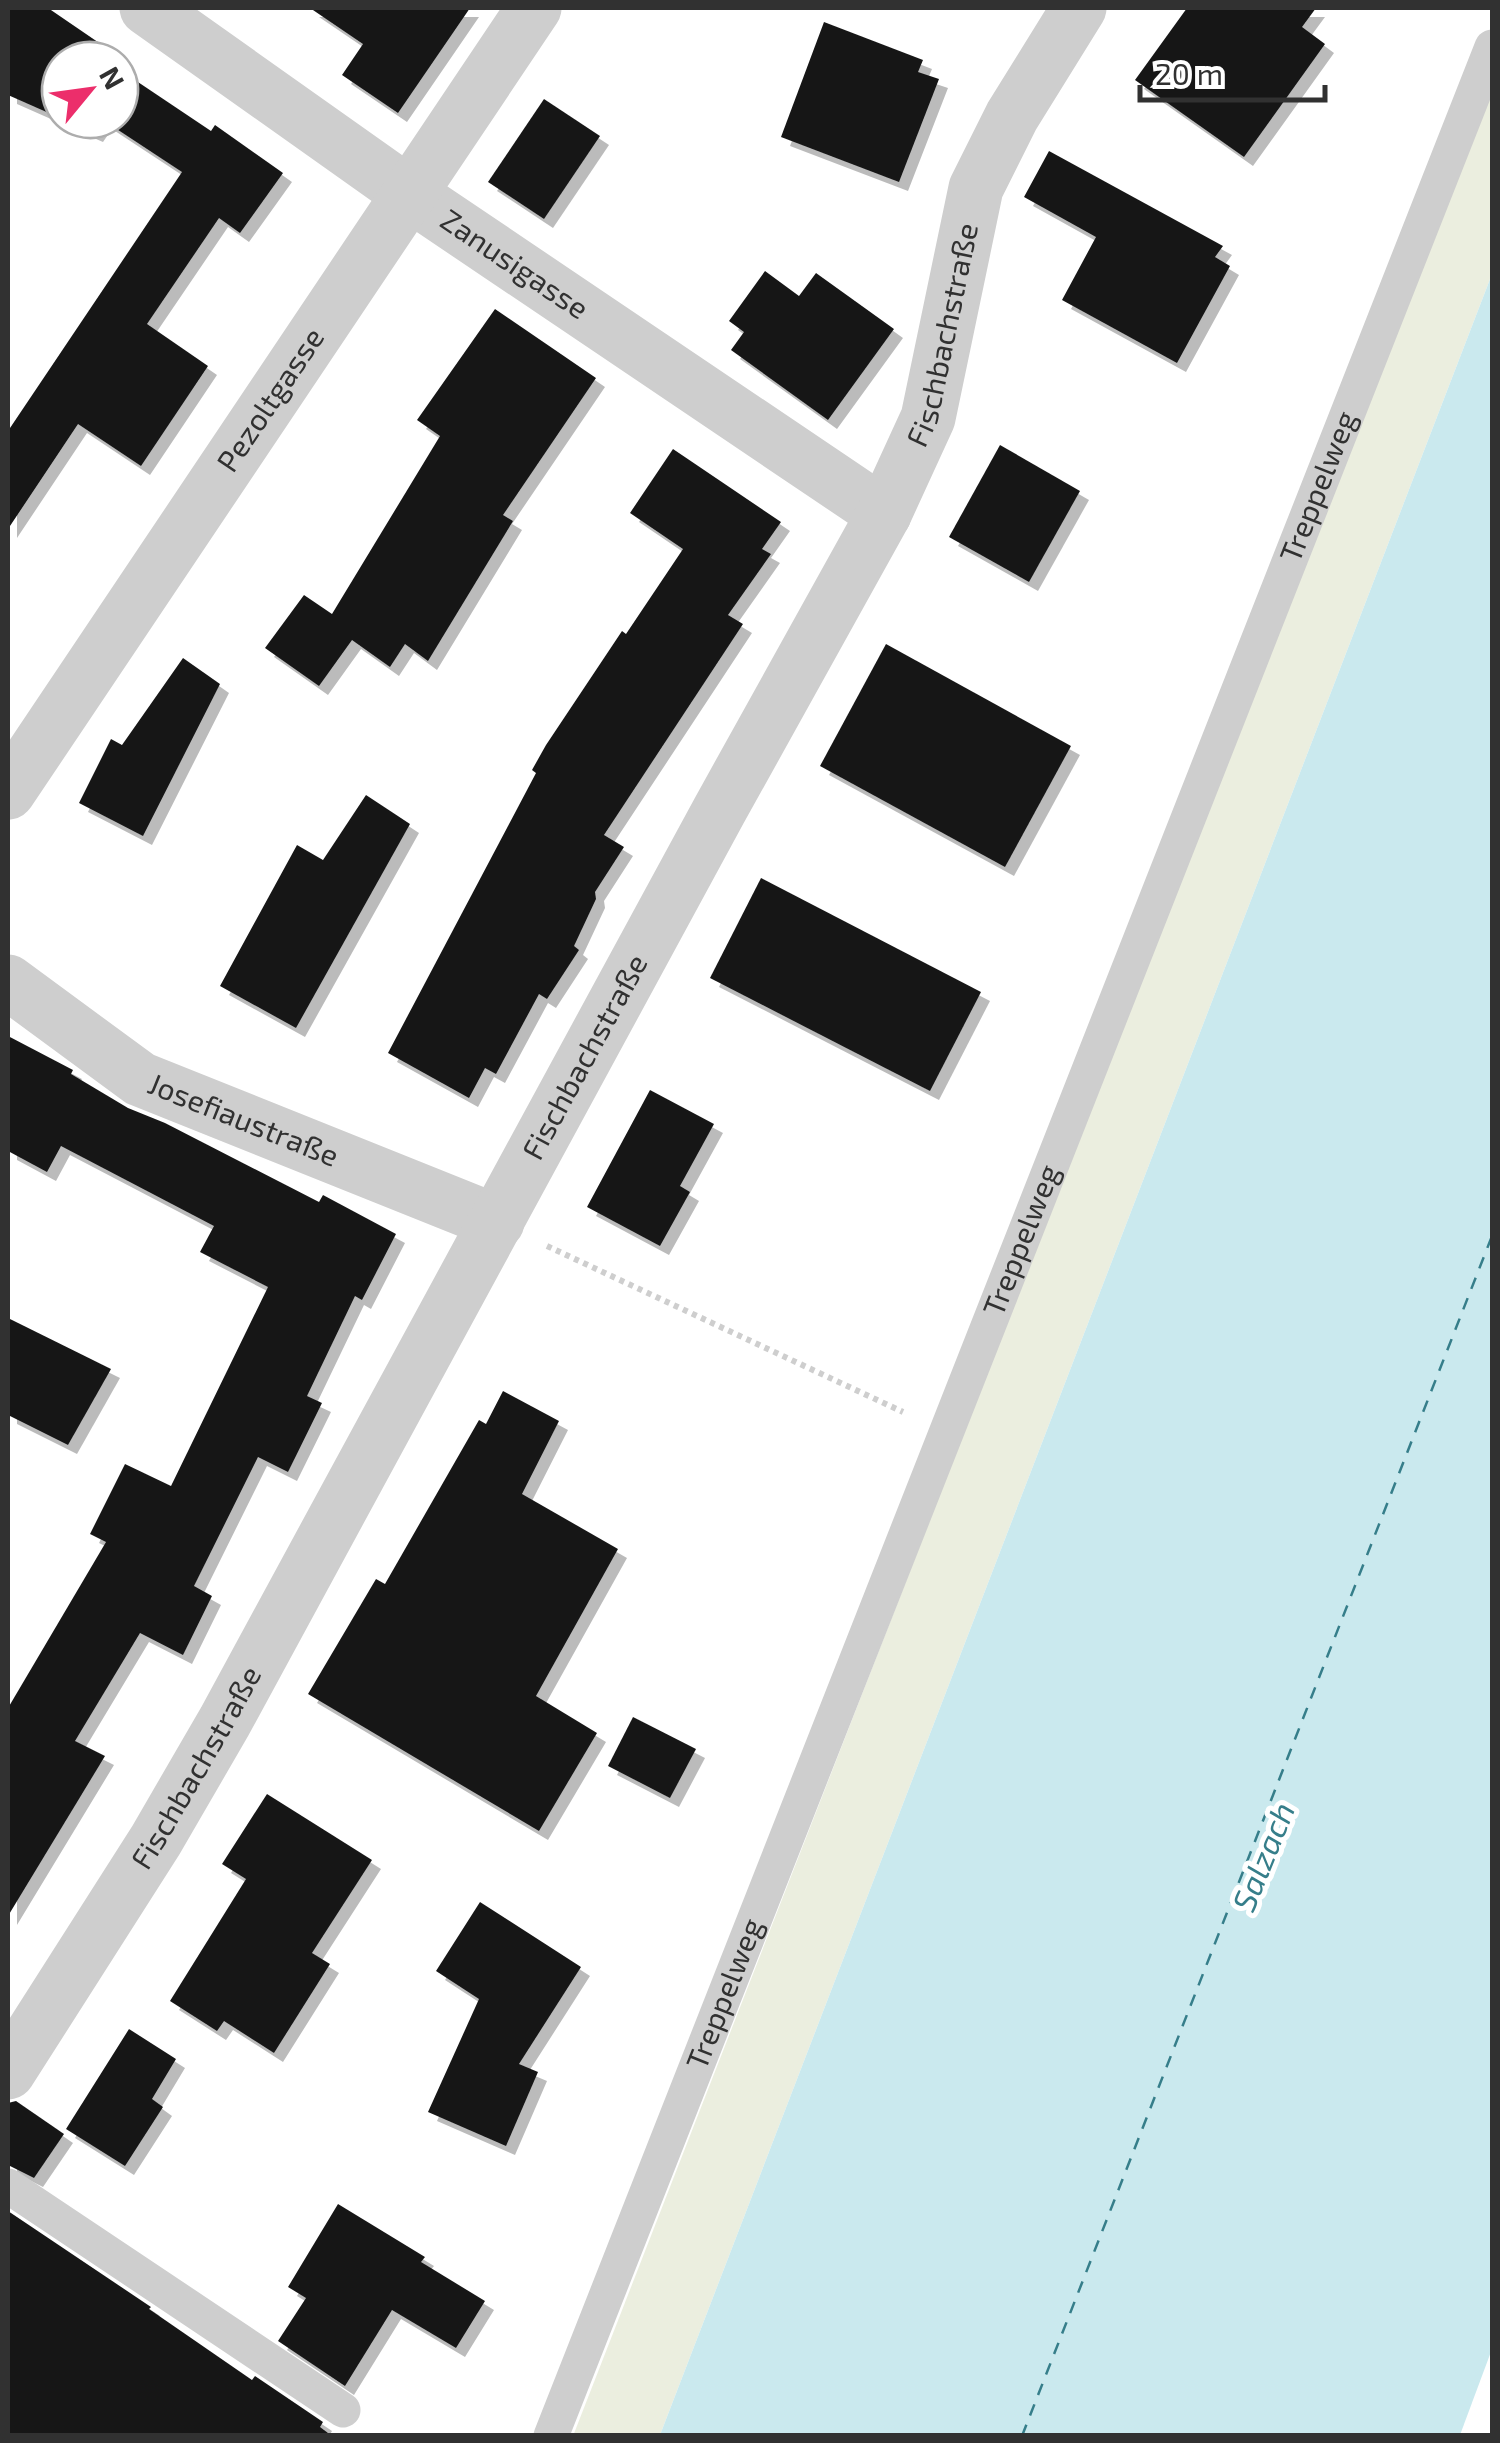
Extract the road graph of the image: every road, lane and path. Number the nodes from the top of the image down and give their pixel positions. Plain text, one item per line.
1 (147, 8) edge
2 (534, 8) edge
3 (1079, 8) edge
4 (1492, 47) edge
5 (408, 193) junction
6 (884, 514) junction
7 (8, 792) edge
8 (8, 982) edge
9 (496, 1222) junction
10 (946, 1432) junction
11 (8, 2072) edge
12 (8, 2186) edge
13 (343, 2410) dead end
14 (551, 2436) edge

1 - 5 street, Zanusigasse
2 - 5 street, Pezoltgasse
3 - 6 street, Fischbachstraße
4 - 10 lane, Treppelweg
5 - 6 street, Zanusigasse
5 - 7 street, Pezoltgasse
6 - 9 street, Fischbachstraße
8 - 9 street, Josefiaustraße
9 - 10 path
9 - 11 street, Fischbachstraße
10 - 14 lane, Treppelweg
12 - 13 lane

